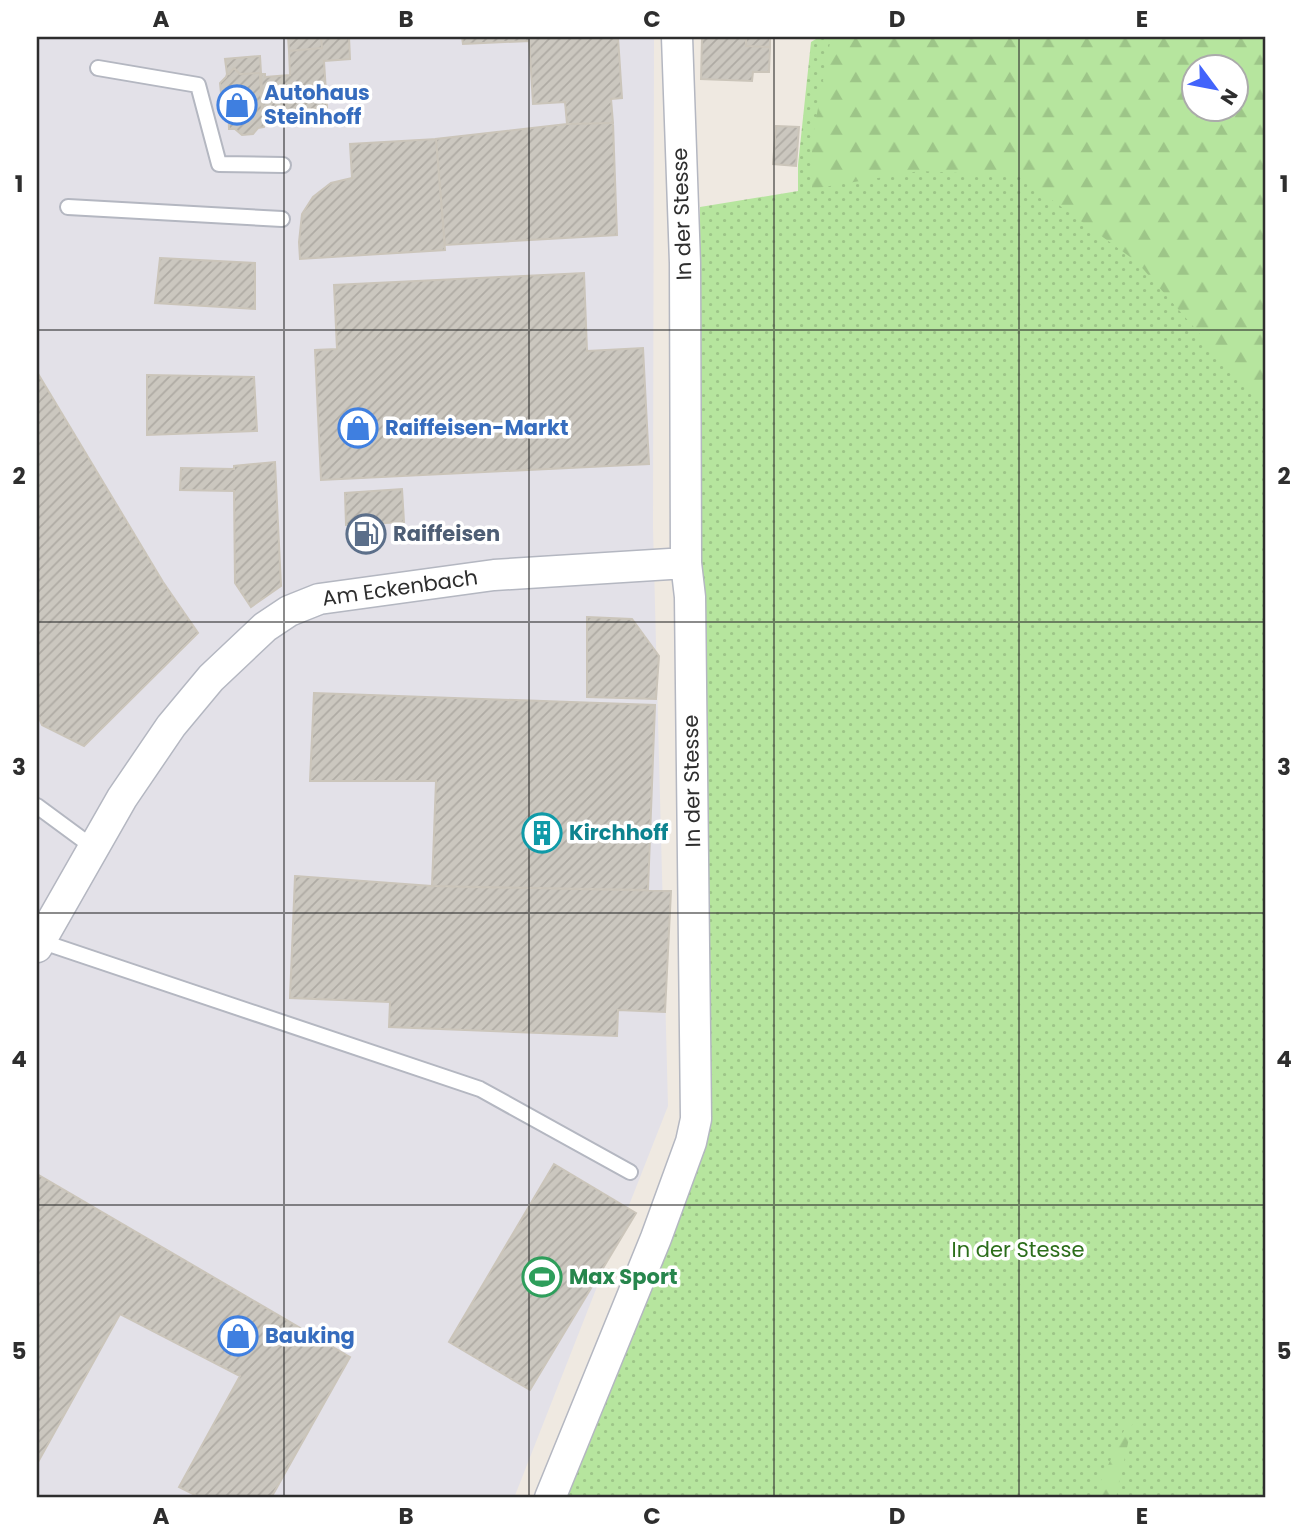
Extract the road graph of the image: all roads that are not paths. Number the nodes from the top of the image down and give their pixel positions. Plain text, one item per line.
1 (677, 37) edge
2 (98, 68) dead end
3 (283, 166) dead end
4 (68, 207) dead end
5 (282, 219) dead end
6 (686, 563) junction
7 (37, 806) edge
8 (94, 848) junction
9 (43, 931) edge
10 (631, 1172) dead end
11 (551, 1498) edge

1 - 6 street, In der Stesse
2 - 3 lane
4 - 5 lane
6 - 8 street, Am Eckenbach
6 - 11 street, In der Stesse
7 - 8 lane
8 - 9 street, Am Eckenbach
9 - 10 lane

